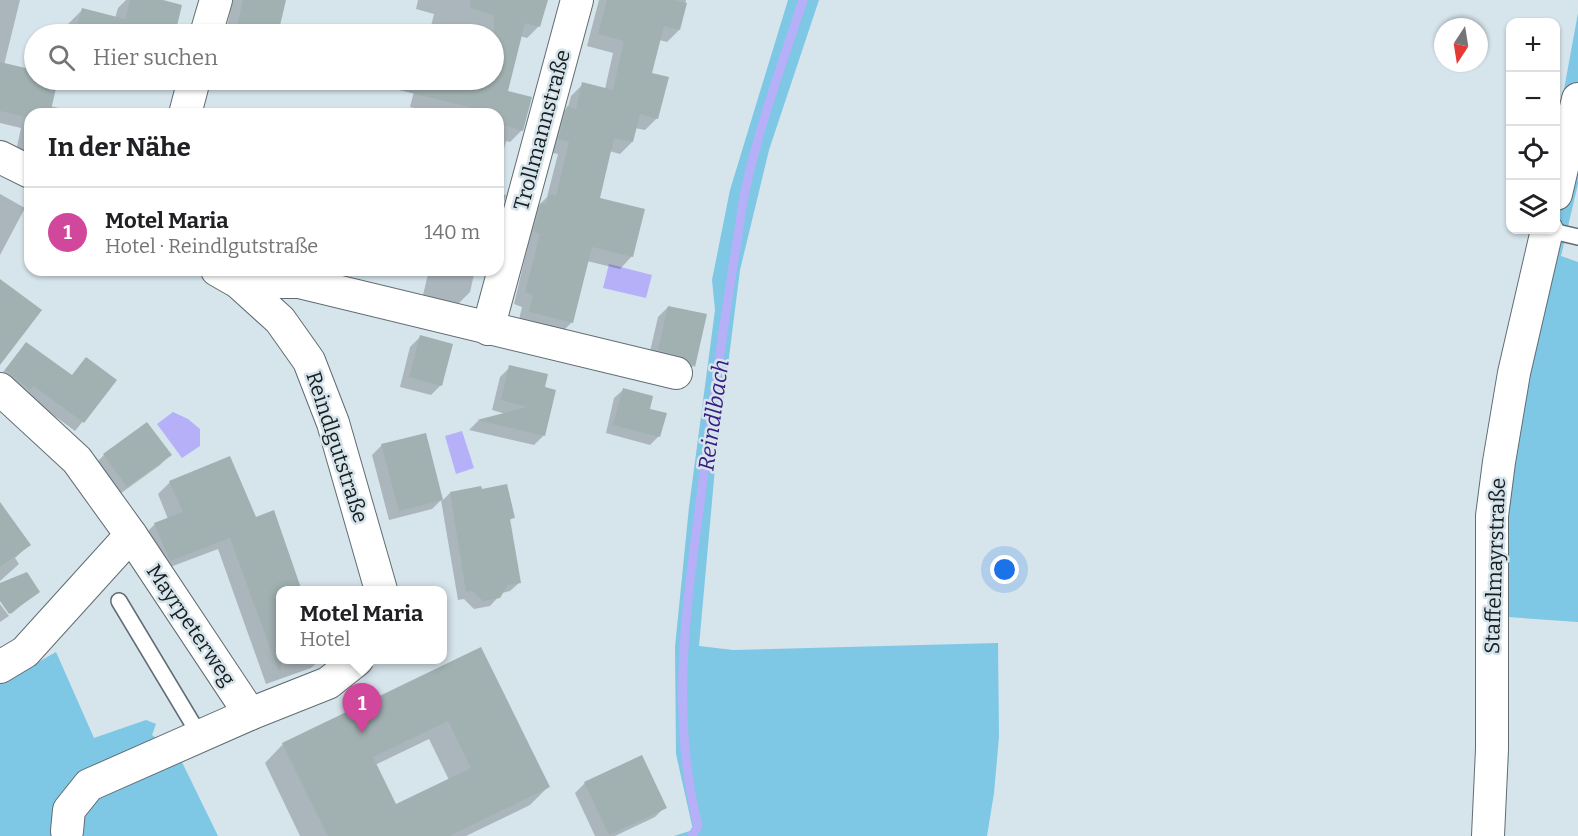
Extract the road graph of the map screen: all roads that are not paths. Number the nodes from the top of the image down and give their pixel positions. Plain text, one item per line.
1 (216, 0) edge
2 (577, 0) edge
3 (209, 24) edge
4 (191, 90) edge
5 (1578, 99) edge
6 (187, 108) edge
7 (0, 157) edge
8 (24, 169) edge
9 (1559, 180) edge
10 (1560, 233) edge
11 (1546, 234) edge
12 (1578, 237) edge
13 (504, 270) edge
14 (227, 276) edge
15 (502, 276) edge
16 (488, 329) junction
17 (676, 373) dead end
18 (0, 389) edge
19 (131, 535) junction
20 (380, 586) edge
21 (119, 601) dead end
22 (352, 664) edge
23 (0, 667) edge
24 (250, 714) junction
25 (200, 736) junction
26 (60, 834) edge
27 (1488, 836) edge

1 - 3 street
2 - 13 street, Trollmannstraße
4 - 6 street
5 - 9 street
7 - 8 street
10 - 12 lane
11 - 27 street, Staffelmayrstraße
14 - 16 street
14 - 20 street, Reindlgutstraße
15 - 16 street, Trollmannstraße
16 - 17 street
18 - 19 street, Mayrpeterweg
19 - 23 street
19 - 24 street, Mayrpeterweg
21 - 25 lane
22 - 24 street
24 - 25 street
25 - 26 street

